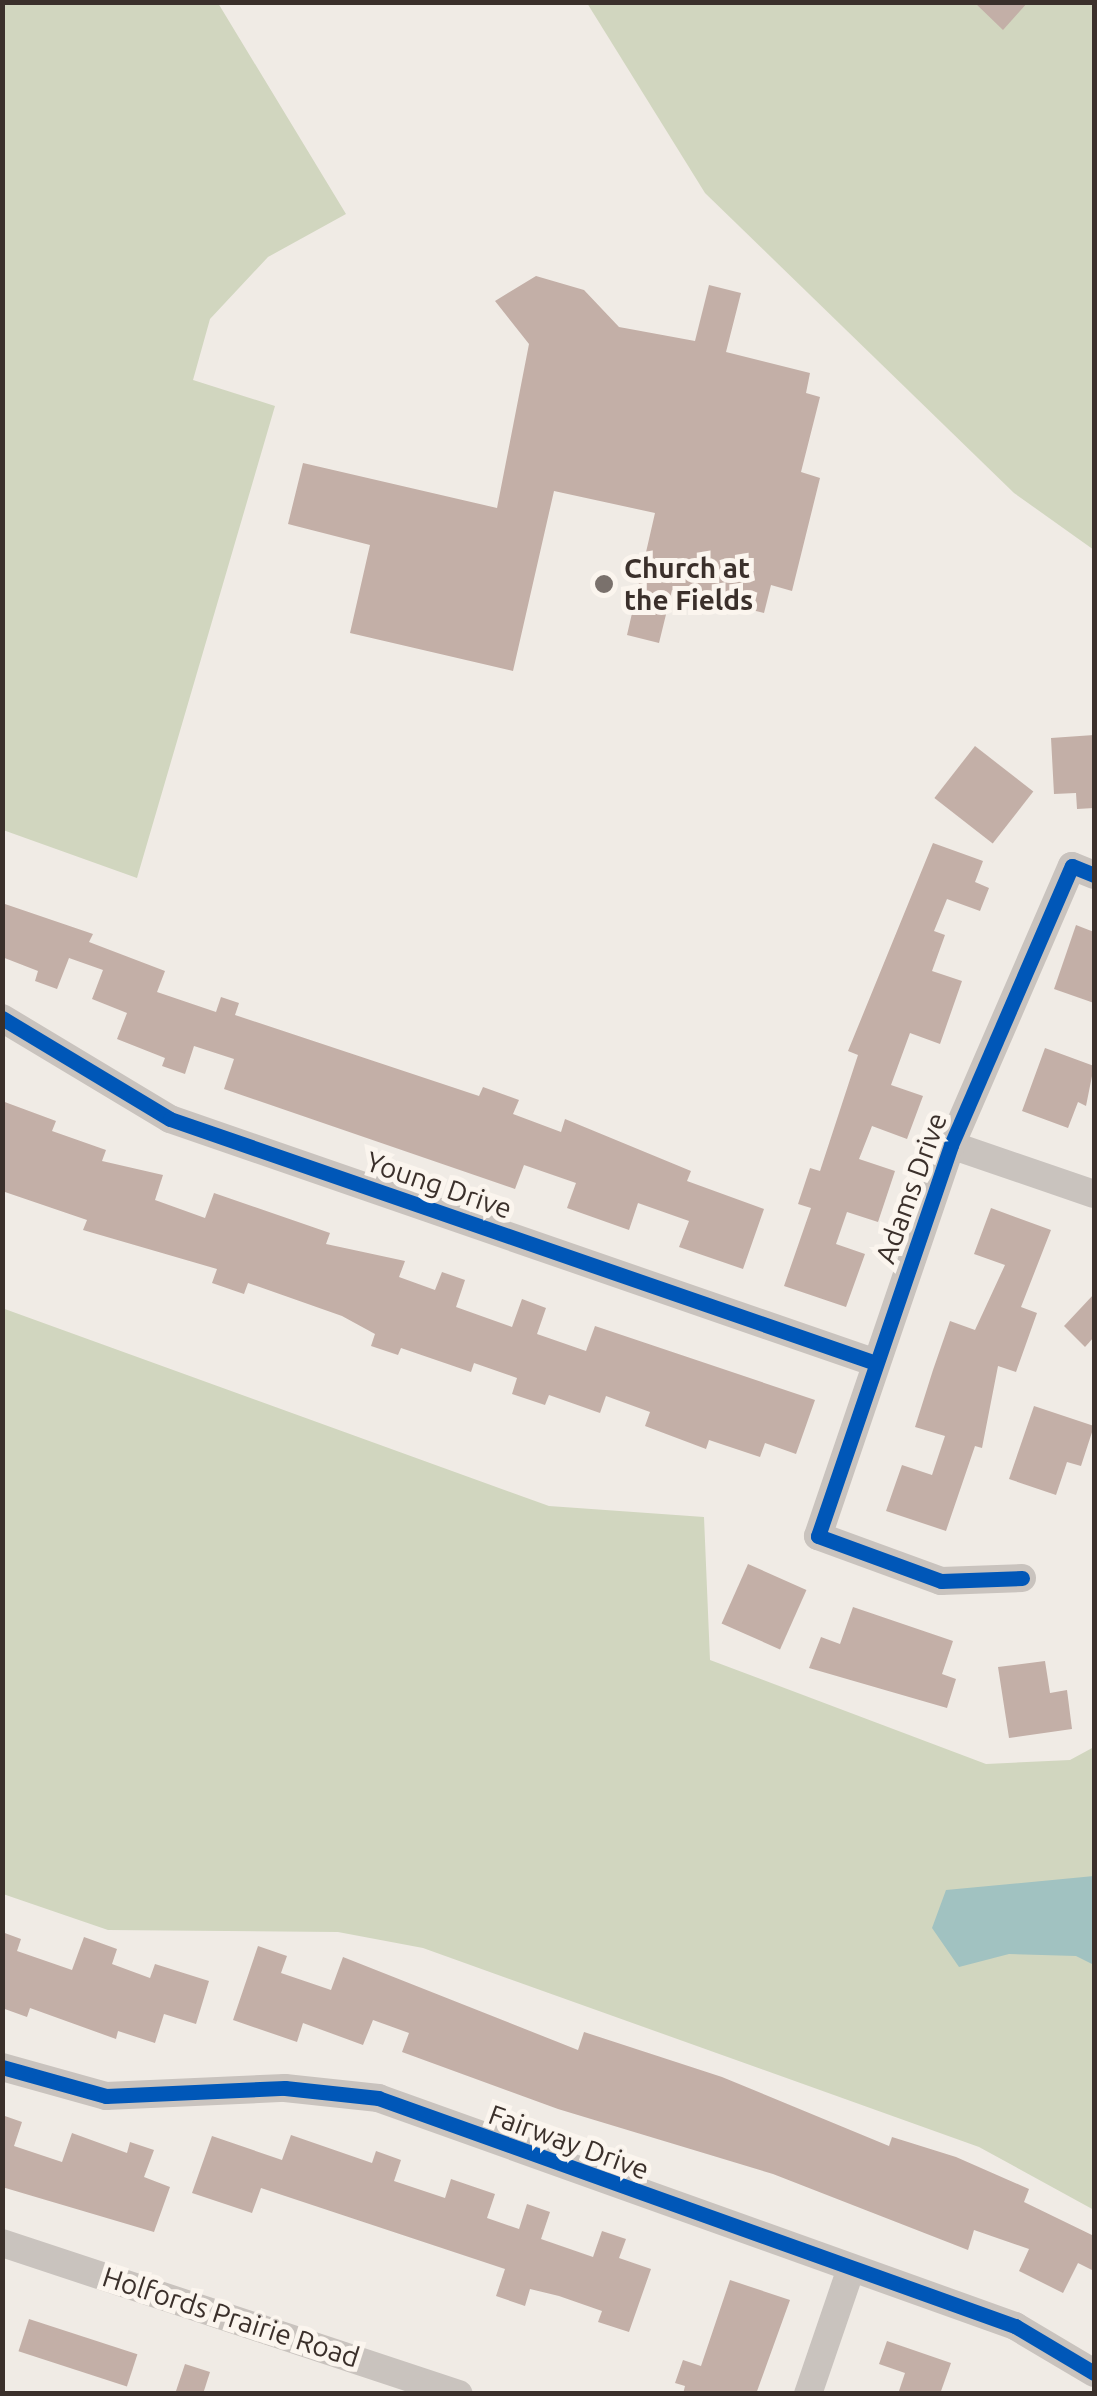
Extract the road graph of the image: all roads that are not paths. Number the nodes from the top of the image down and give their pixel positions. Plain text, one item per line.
1 (1083, 870) edge
2 (2, 1018) edge
3 (951, 1145) junction
4 (1094, 1194) edge
5 (876, 1362) junction
6 (1022, 1578) dead end
7 (2, 2067) edge
8 (2, 2243) edge
9 (850, 2271) junction
10 (1094, 2373) edge
11 (450, 2392) edge
12 (808, 2394) edge

1 - 3 street, Adams Drive
2 - 5 street, Young Drive
3 - 4 street
3 - 5 street, Adams Drive
5 - 6 street, Adams Drive
7 - 9 street, Fairway Drive
8 - 11 street, Holfords Prairie Road
9 - 10 street, Fairway Drive
9 - 12 street

